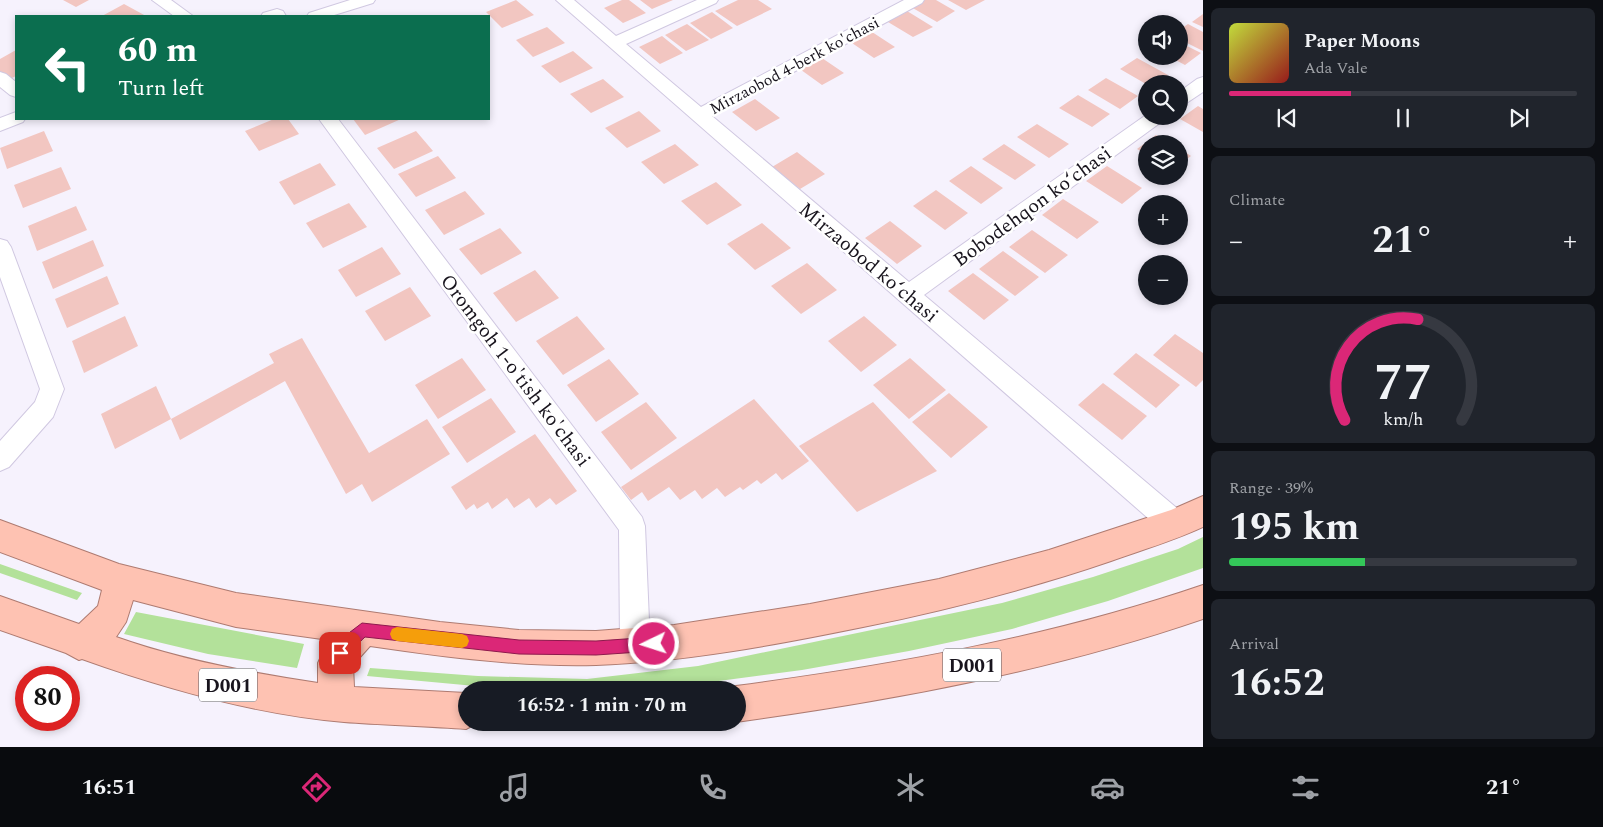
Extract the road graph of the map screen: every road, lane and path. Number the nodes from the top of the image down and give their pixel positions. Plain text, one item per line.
1 (160, 0) edge
2 (367, 0) edge
3 (564, 0) edge
4 (710, 0) edge
5 (916, 0) edge
6 (183, 15) edge
7 (318, 15) edge
8 (614, 43) junction
9 (0, 78) edge
10 (1203, 83) edge
11 (15, 90) edge
12 (1188, 94) edge
13 (698, 116) junction
14 (15, 118) edge
15 (329, 120) edge
16 (0, 125) edge
17 (1144, 125) edge
18 (0, 247) edge
19 (907, 295) junction
20 (0, 459) edge
21 (1189, 518) edge
22 (0, 536) edge
23 (119, 580) junction
24 (1198, 607) edge
25 (0, 613) edge
26 (362, 630) junction
27 (79, 643) junction
28 (635, 645) junction
29 (746, 703) edge
30 (343, 704) junction
31 (458, 711) edge

1 - 6 street
2 - 7 street
3 - 8 street, Mirzaobod koʻchasi
4 - 8 street
5 - 13 street, Mirzaobod 4-berk ko'chasi
8 - 13 street, Mirzaobod koʻchasi
9 - 11 street
10 - 12 street
13 - 19 street, Mirzaobod koʻchasi
14 - 16 street
15 - 28 street, Oromgoh 1-o'tish ko'chasi
17 - 19 street, Bobodehqon koʻchasi
18 - 20 street
19 - 21 street, Mirzaobod koʻchasi
21 - 28 highway
22 - 23 highway
23 - 26 highway
23 - 27 highway
24 - 29 highway, D001
25 - 27 highway, D001
26 - 28 highway
26 - 30 highway
27 - 30 highway, D001
30 - 31 highway, D001

